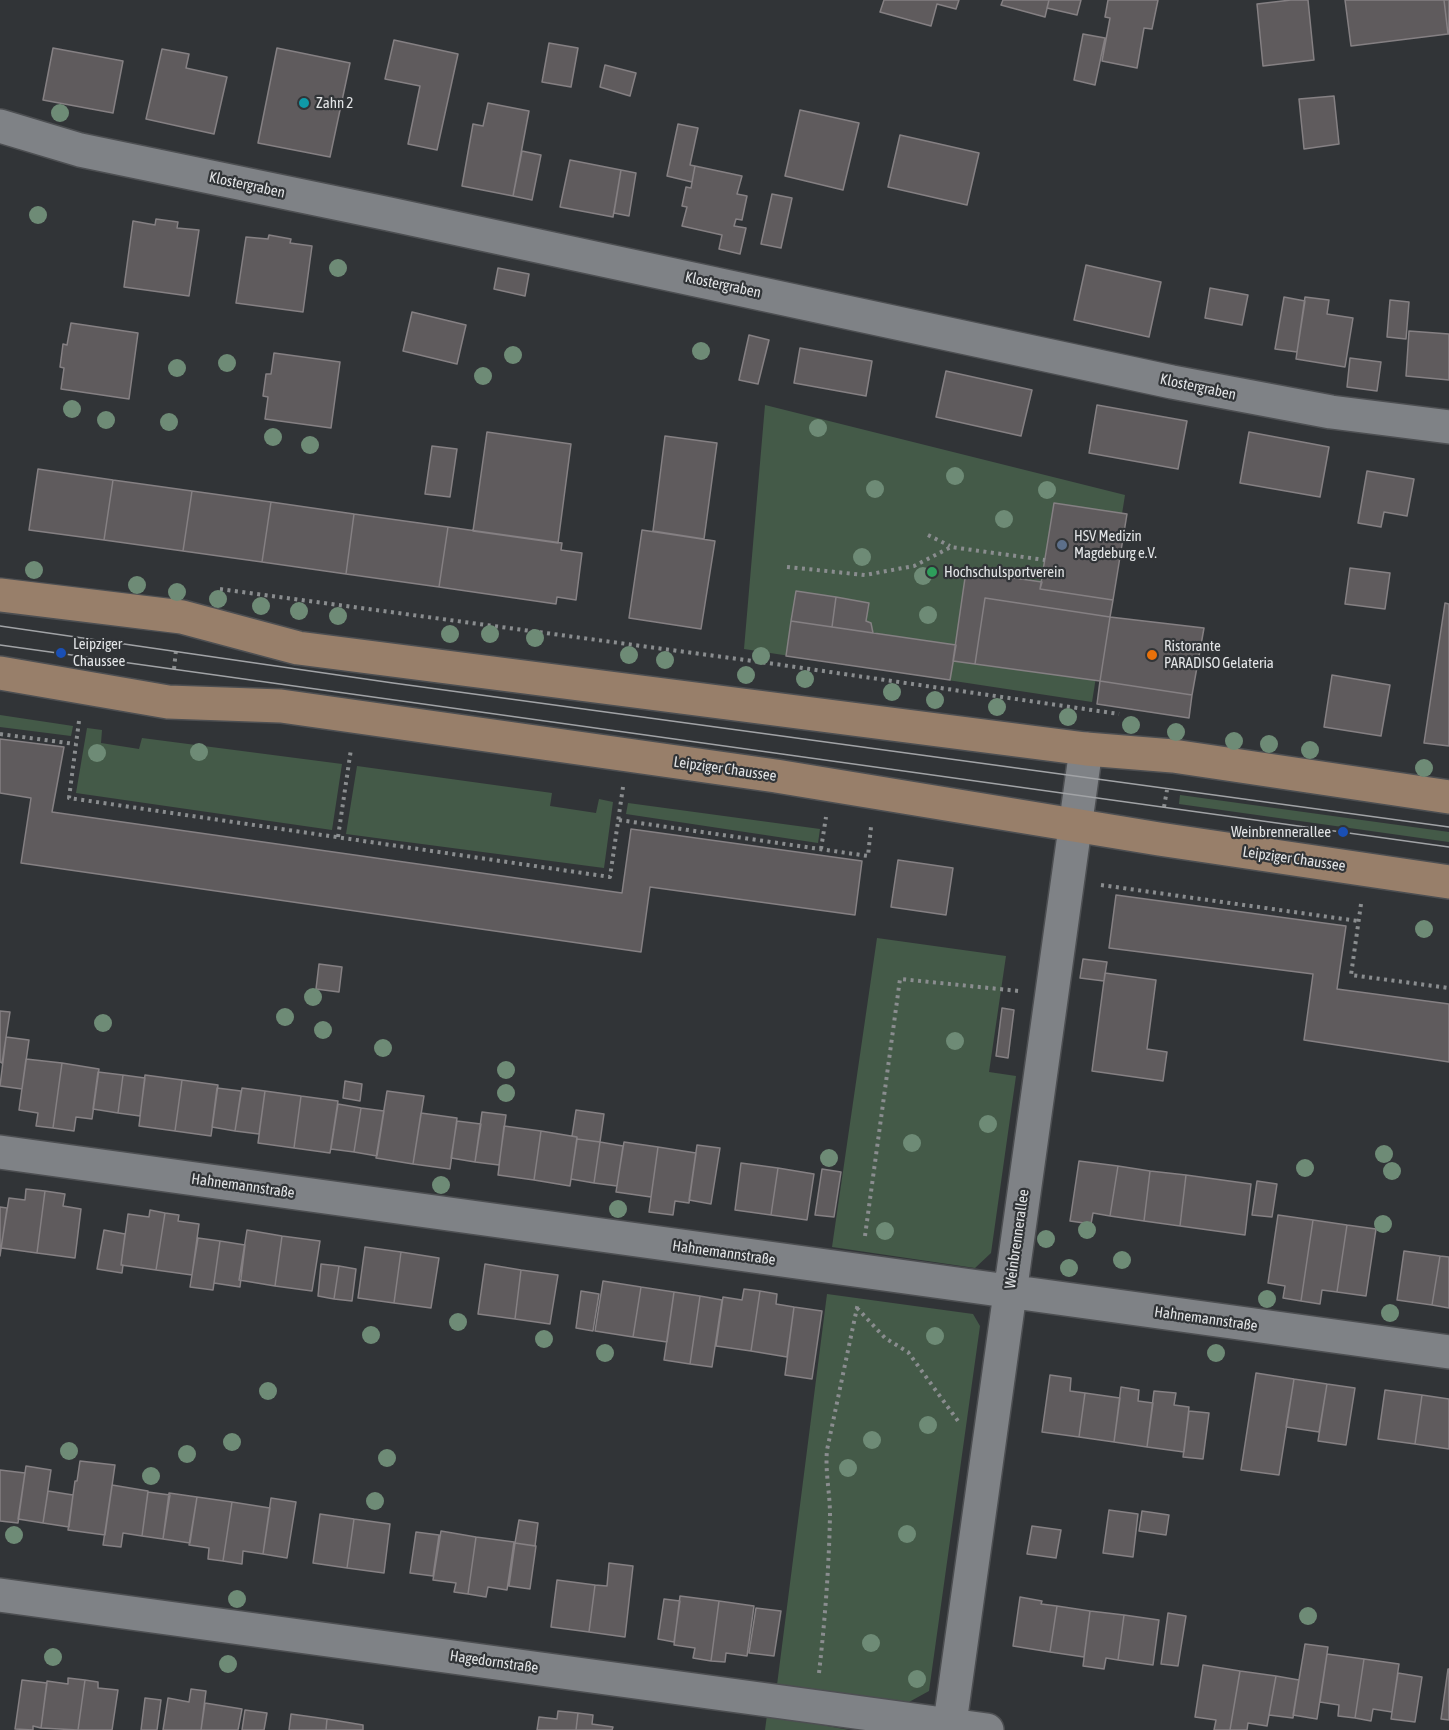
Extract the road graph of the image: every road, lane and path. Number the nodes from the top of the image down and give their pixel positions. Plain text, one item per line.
1 (0, 126) edge
2 (1449, 427) edge
3 (928, 535) dead end
4 (951, 547) junction
5 (1045, 560) dead end
6 (787, 567) dead end
7 (209, 587) dead end
8 (0, 595) edge
9 (0, 673) edge
10 (81, 715) dead end
11 (1123, 715) dead end
12 (0, 734) edge
13 (352, 743) dead end
14 (75, 744) junction
15 (1086, 749) junction
16 (1173, 756) junction
17 (624, 780) dead end
18 (1449, 797) edge
19 (827, 809) dead end
20 (618, 820) junction
21 (872, 825) dead end
22 (1077, 826) junction
23 (338, 837) junction
24 (1159, 839) junction
25 (822, 849) junction
26 (1068, 880) junction
27 (1449, 882) edge
28 (1361, 902) dead end
29 (1358, 921) junction
30 (1449, 988) edge
31 (0, 1152) edge
32 (1010, 1292) junction
33 (857, 1308) dead end
34 (1449, 1352) edge
35 (986, 1460) junction
36 (0, 1595) edge
37 (949, 1727) edge
38 (987, 1730) edge

1 - 2 street, Klostergraben
3 - 4 path
4 - 5 path
4 - 6 path
7 - 11 path
8 - 15 main road
9 - 22 main road, Leipziger Chaussee
10 - 14 path
12 - 14 path
13 - 23 path
14 - 23 path
15 - 16 main road
15 - 22 street, Weinbrennerallee
16 - 18 main road
16 - 24 path
17 - 20 path
19 - 25 path
20 - 23 path
20 - 25 path
21 - 25 path
22 - 24 main road, Leipziger Chaussee
22 - 26 street, Weinbrennerallee
24 - 27 main road, Leipziger Chaussee
26 - 29 path
26 - 32 street, Weinbrennerallee
28 - 29 path
29 - 30 path
31 - 32 street, Hahnemannstraße
32 - 34 street, Hahnemannstraße
32 - 35 street, Weinbrennerallee
33 - 35 path
35 - 37 street, Weinbrennerallee
36 - 37 street, Hagedornstraße
37 - 38 street, Hagedornstraße

